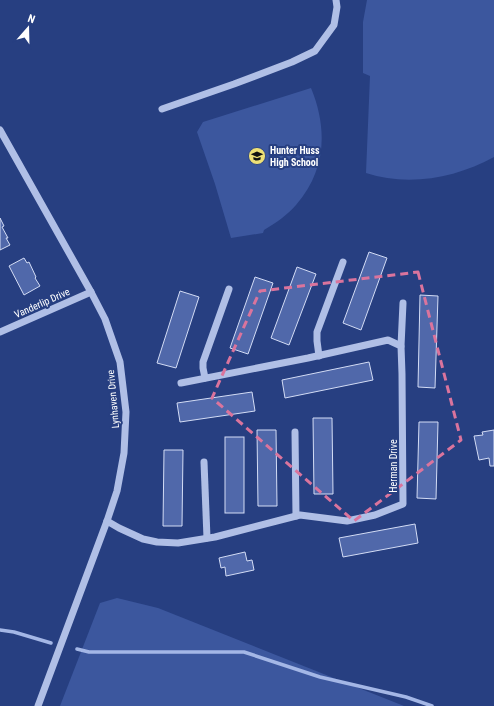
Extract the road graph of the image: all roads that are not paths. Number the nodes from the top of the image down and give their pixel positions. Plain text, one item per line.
1 (336, 0) edge
2 (162, 109) dead end
3 (0, 130) edge
4 (343, 262) dead end
5 (229, 289) dead end
6 (91, 292) junction
7 (403, 303) dead end
8 (0, 332) edge
9 (401, 346) junction
10 (319, 356) junction
11 (205, 378) junction
12 (181, 383) dead end
13 (295, 432) dead end
14 (204, 462) dead end
15 (296, 516) junction
16 (107, 521) junction
17 (207, 538) junction
18 (38, 706) edge

1 - 2 street
3 - 6 street, Lynhaven Drive
4 - 10 street
5 - 11 street
6 - 8 street, Vanderlip Drive
6 - 16 street, Lynhaven Drive
7 - 9 street
9 - 10 street
9 - 15 street, Herman Drive
10 - 11 street
11 - 12 street
13 - 15 street
14 - 17 street
15 - 17 street, Herman Drive
16 - 17 street, Herman Drive
16 - 18 street, Lynhaven Drive

